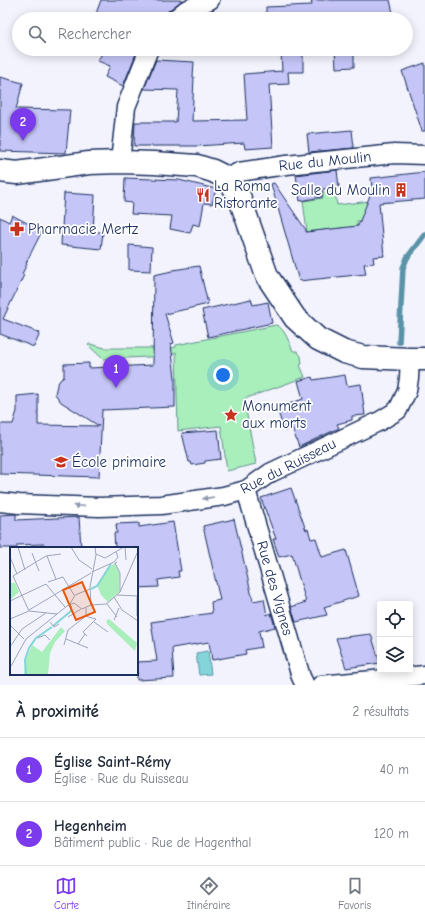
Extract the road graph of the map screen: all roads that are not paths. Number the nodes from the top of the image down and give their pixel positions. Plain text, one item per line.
1 (209, 0) edge
2 (184, 12) edge
3 (146, 56) edge
4 (425, 155) edge
5 (120, 162) junction
6 (0, 171) edge
7 (228, 178) junction
8 (418, 359) edge
9 (246, 490) junction
10 (0, 502) edge
11 (425, 675) edge
12 (305, 685) edge
13 (321, 685) edge

1 - 2 street
3 - 5 street
4 - 7 street, Rue du Moulin
5 - 6 main road
5 - 7 main road
7 - 8 main road
8 - 9 street, Rue du Ruisseau
9 -> 10 street, Rue du Ruisseau
9 - 12 street, Rue des Vignes
11 - 13 street

